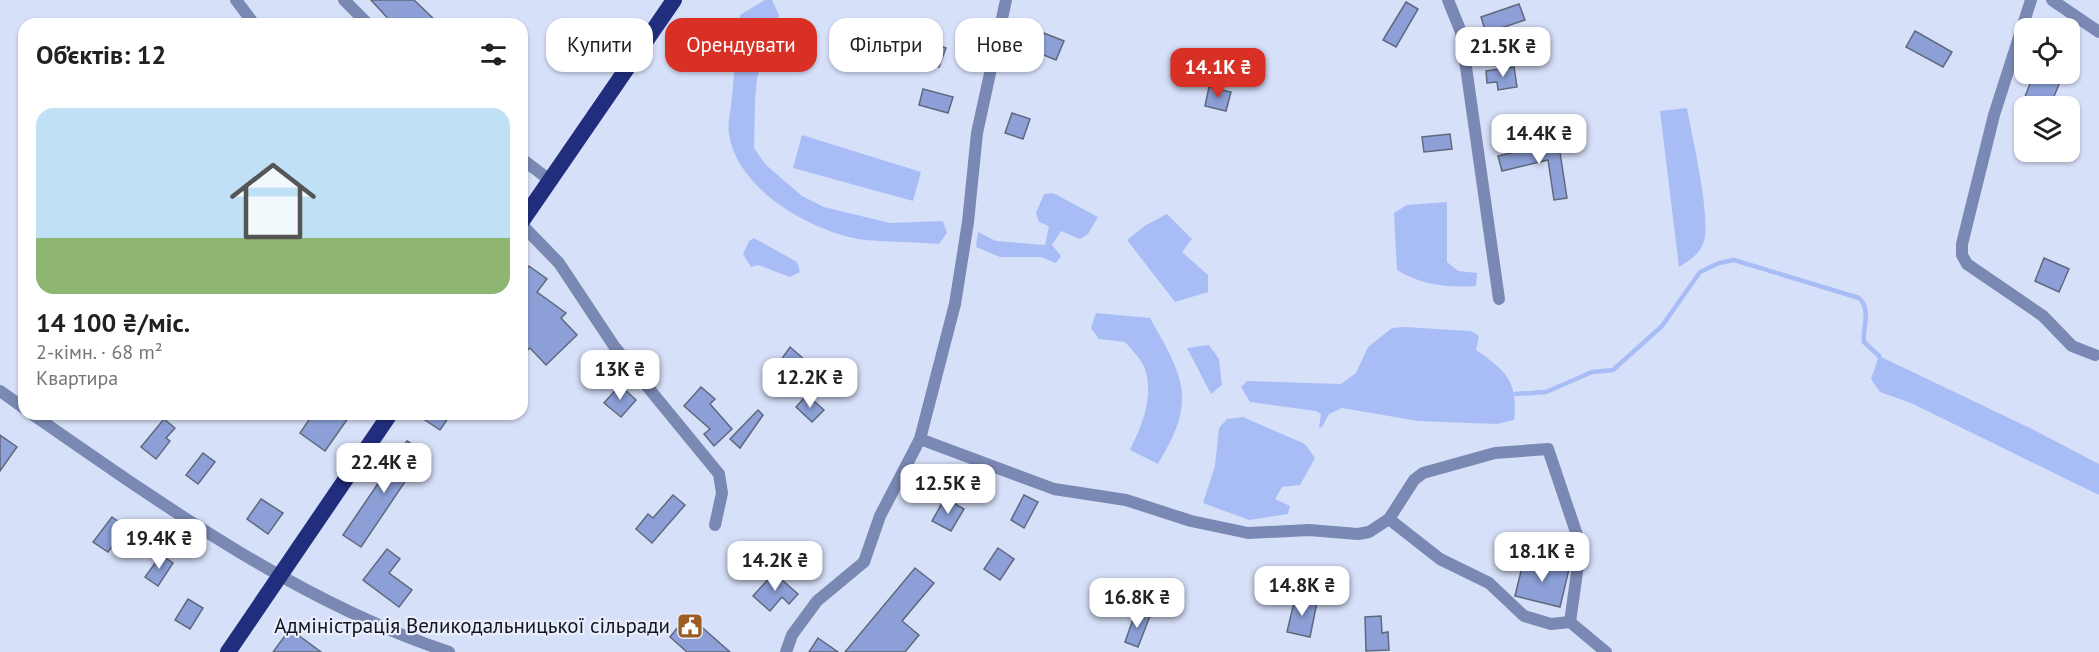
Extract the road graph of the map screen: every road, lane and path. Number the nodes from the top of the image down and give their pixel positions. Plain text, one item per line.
1 (236, 0) edge
2 (344, 0) edge
3 (674, 0) edge
4 (1006, 0) edge
5 (1448, 0) edge
6 (2031, 0) edge
7 (2052, 0) edge
8 (250, 18) edge
9 (362, 18) edge
10 (2099, 32) edge
11 (528, 164) edge
12 (550, 181) junction
13 (528, 214) edge
14 (528, 229) edge
15 (1499, 299) dead end
16 (2095, 355) dead end
17 (0, 391) edge
18 (18, 404) edge
19 (41, 420) edge
20 (386, 420) edge
21 (920, 439) junction
22 (1389, 519) junction
23 (715, 525) dead end
24 (279, 575) junction
25 (1570, 622) junction
26 (228, 652) edge
27 (449, 652) edge
28 (786, 652) edge
29 (1606, 652) edge

1 - 8 street
2 - 9 street
3 - 12 highway
4 - 21 street
5 - 15 street
6 - 16 street
7 - 10 street
11 - 12 street
12 - 13 highway
14 - 23 street
17 - 18 street
19 - 24 street
20 - 24 highway
21 - 22 street
21 - 28 street
22 - 25 street
22 - 25 street
24 - 26 highway
24 - 27 street
25 - 29 street

